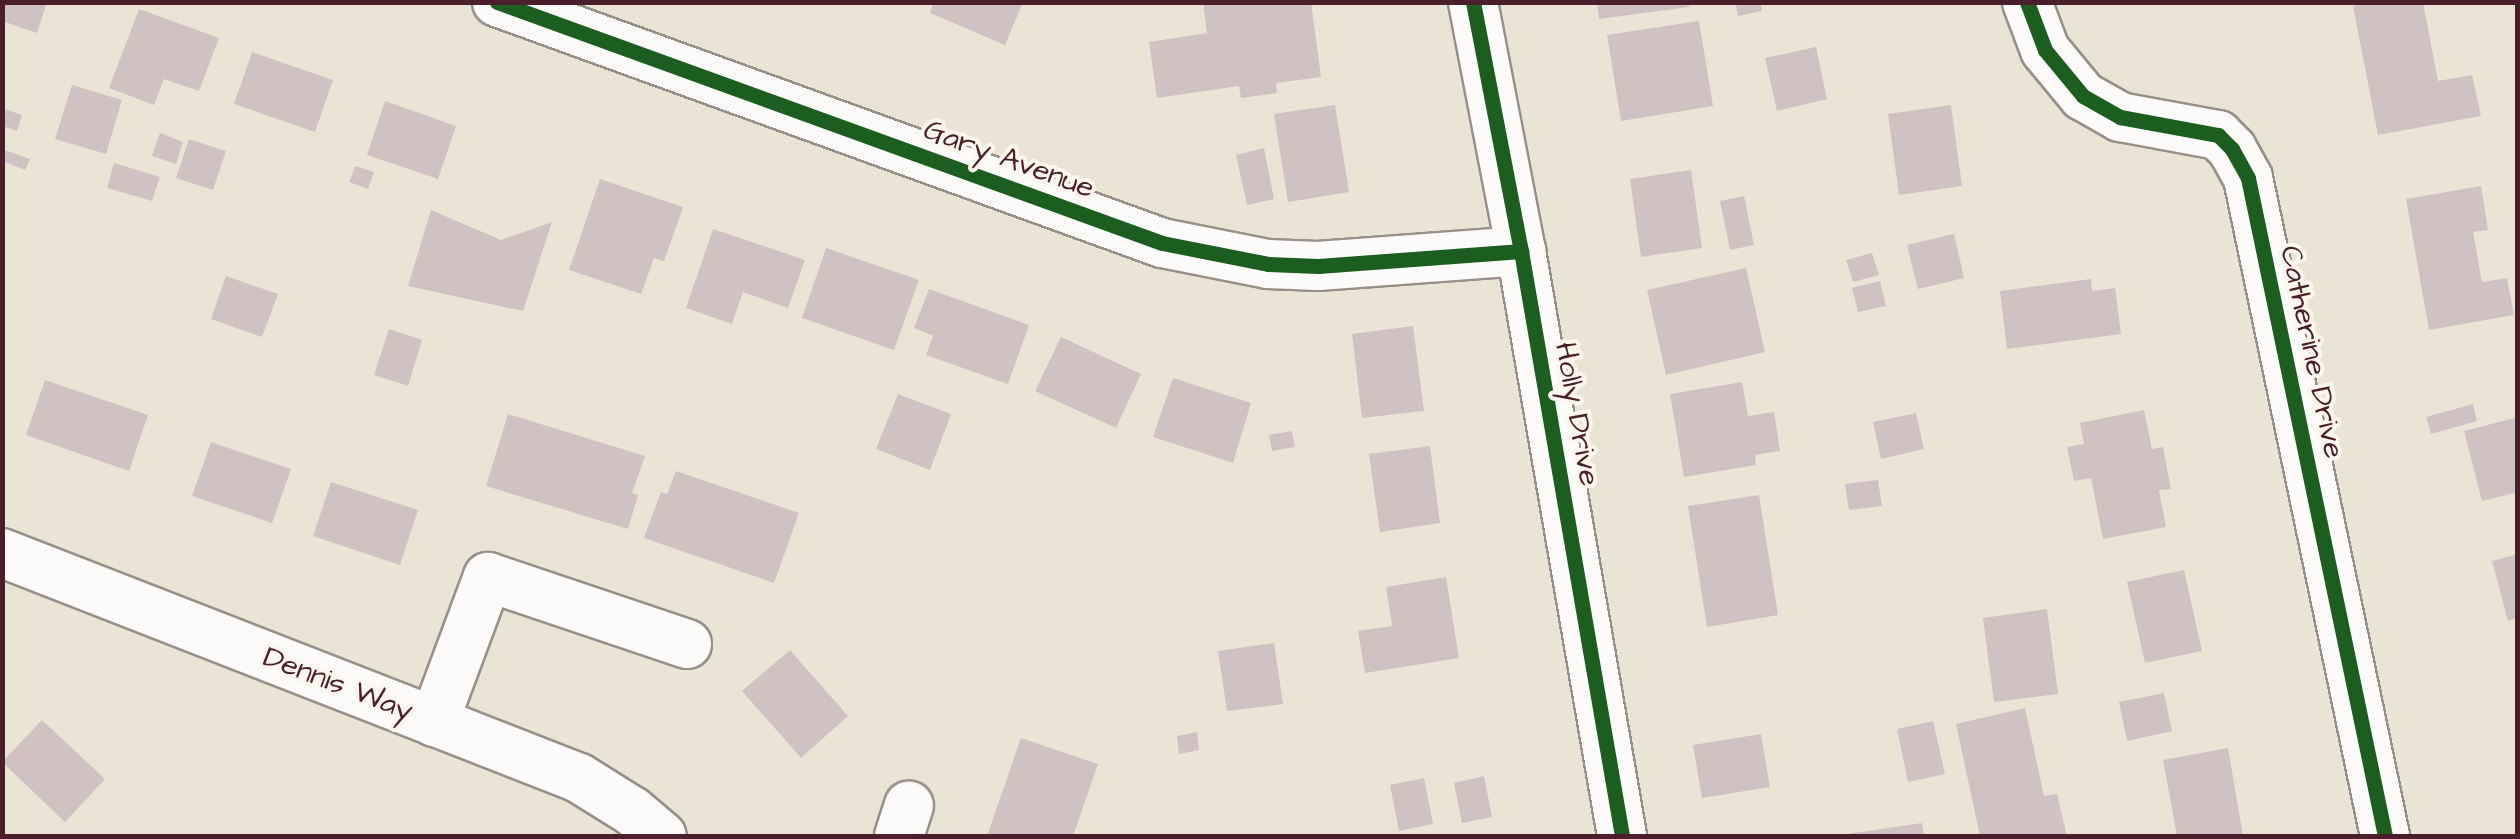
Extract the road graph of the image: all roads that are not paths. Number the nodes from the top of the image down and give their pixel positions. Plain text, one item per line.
1 (498, 2) edge
2 (1473, 2) edge
3 (2028, 2) edge
4 (1521, 251) junction
5 (2, 553) edge
6 (686, 644) dead end
7 (434, 722) junction
8 (662, 836) edge
9 (1622, 836) edge
10 (2385, 836) edge

1 - 4 street, Gary Avenue
2 - 4 street, Holly Drive
3 - 10 street, Catherine Drive
4 - 9 street, Holly Drive
5 - 7 street, Dennis Way
6 - 7 street
7 - 8 street, Dennis Way

